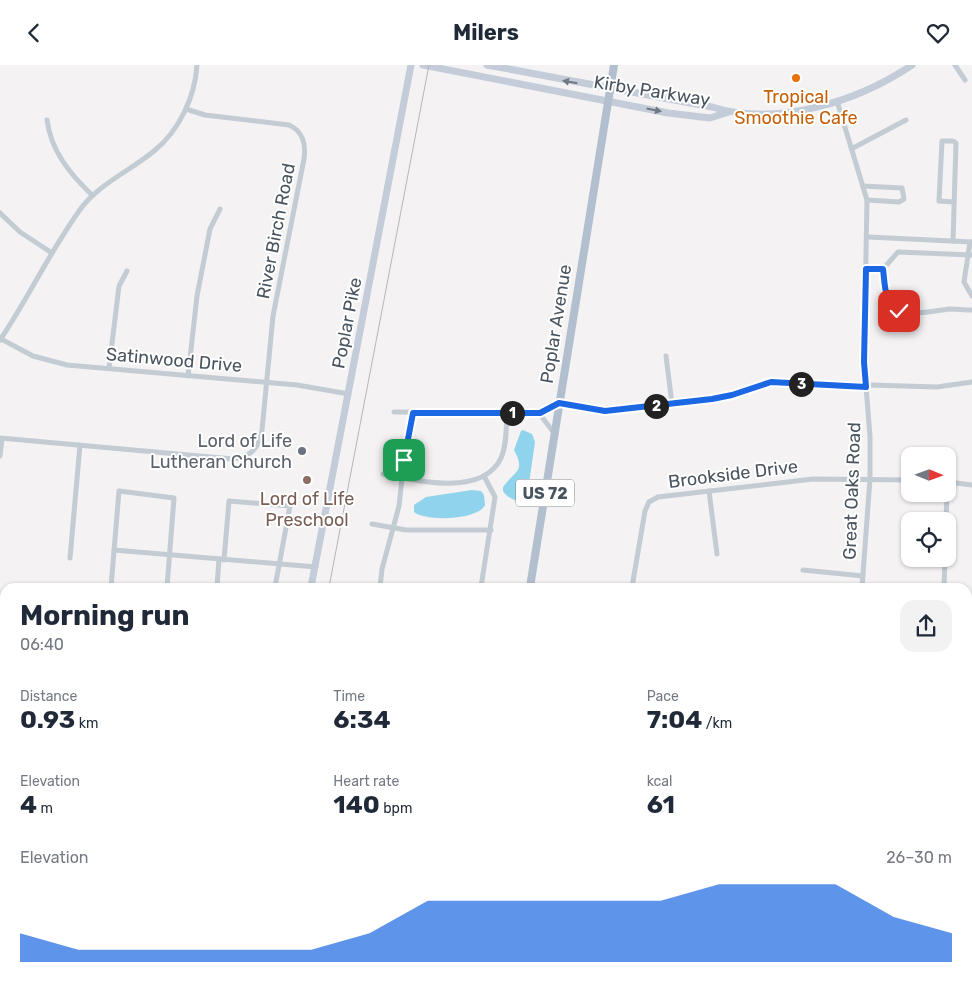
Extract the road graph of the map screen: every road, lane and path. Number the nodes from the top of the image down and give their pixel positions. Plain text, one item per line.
1 (197, 65) edge
2 (411, 65) edge
3 (423, 65) edge
4 (487, 65) edge
5 (614, 65) edge
6 (912, 65) edge
7 (955, 65) edge
8 (901, 68) edge
9 (965, 79) dead end
10 (609, 89) junction
11 (607, 101) junction
12 (837, 101) junction
13 (186, 109) junction
14 (729, 112) junction
15 (47, 120) dead end
16 (906, 121) dead end
17 (853, 148) junction
18 (864, 186) junction
19 (92, 195) junction
20 (867, 200) junction
21 (954, 202) junction
22 (220, 209) dead end
23 (0, 213) edge
24 (868, 237) junction
25 (953, 241) junction
26 (971, 242) edge
27 (52, 253) junction
28 (969, 255) edge
29 (866, 269) junction
30 (883, 269) junction
31 (127, 271) dead end
32 (972, 296) edge
33 (972, 310) edge
34 (1, 339) edge
35 (666, 356) dead end
36 (109, 368) junction
37 (188, 376) junction
38 (266, 382) junction
39 (972, 382) edge
40 (866, 387) junction
41 (349, 394) junction
42 (559, 403) junction
43 (672, 404) junction
44 (394, 412) dead end
45 (413, 413) junction
46 (507, 413) junction
47 (540, 413) junction
48 (554, 433) junction
49 (1, 438) edge
50 (80, 445) junction
51 (0, 456) edge
52 (383, 474) dead end
53 (484, 477) junction
54 (403, 478) junction
55 (870, 479) junction
56 (901, 480) edge
57 (956, 483) edge
58 (972, 485) edge
59 (709, 491) junction
60 (372, 523) dead end
61 (394, 528) junction
62 (491, 530) junction
63 (114, 550) junction
64 (718, 554) dead end
65 (170, 555) junction
66 (70, 558) dead end
67 (222, 560) junction
68 (281, 565) junction
69 (316, 567) junction
70 (945, 567) edge
71 (803, 570) dead end
72 (863, 576) junction
73 (111, 583) edge
74 (167, 583) edge
75 (218, 583) edge
76 (276, 583) edge
77 (312, 583) edge
78 (380, 583) edge
79 (482, 583) edge
80 (531, 583) edge
81 (633, 583) edge
82 (862, 583) edge
83 (944, 583) edge

1 - 13 street
2 - 41 main road, Poplar Pike
3 - 11 main road, Kirby Parkway
10 -> 4 main road, Kirby Parkway
5 - 10 main road, Poplar Avenue / US 72
6 - 8 main road, Kirby Parkway
7 - 9 street
8 - 12 main road, Kirby Parkway
10 - 11 main road, Poplar Avenue / US 72
10 - 14 main road, Kirby Parkway
11 -> 14 main road, Kirby Parkway
11 - 42 main road, Poplar Avenue / US 72
12 - 14 main road, Kirby Parkway
12 - 17 street, Great Oaks Road
13 - 19 street
13 - 38 street, River Birch Road
15 - 19 street
16 - 17 street
17 - 18 street, Great Oaks Road
18 - 20 street, Great Oaks Road
18 - 20 street
19 - 27 street
20 - 24 street, Great Oaks Road
21 - 21 street
21 - 25 street
22 - 37 street
23 - 27 street
24 - 25 street
24 - 29 street, Great Oaks Road
25 - 26 street
26 - 28 street
27 - 34 street
28 - 30 street
28 - 32 street
29 - 30 street
29 - 40 street, Great Oaks Road
30 - 33 street
31 - 36 street
34 - 36 street, Satinwood Drive
35 - 43 street
36 - 37 street, Satinwood Drive
37 - 38 street, Satinwood Drive
38 - 41 street, Satinwood Drive
38 - 50 street, River Birch Road
39 - 40 street
40 - 43 street
40 - 55 street, Great Oaks Road
41 - 69 main road, Poplar Pike
42 - 43 street
42 - 47 street
42 - 48 main road, Poplar Avenue / US 72
44 - 45 street
45 - 46 street
45 - 54 street
46 - 47 street
46 - 53 street
47 - 48 street
48 - 80 main road, Poplar Avenue / US 72
49 - 50 street
49 - 51 street
50 - 66 street
52 - 54 street
53 - 54 street
53 - 62 street
54 - 61 street
55 - 56 street, Brookside Drive
55 - 59 street, Brookside Drive
55 - 72 street, Great Oaks Road
57 - 58 street
59 - 64 street
59 - 81 street, Brookside Drive
60 - 61 street
61 - 62 street
61 - 78 street
62 - 79 street
63 - 65 street
63 - 65 street
63 - 73 street
65 - 67 street
65 - 74 street
67 - 68 street
67 - 68 street
67 - 75 street
68 - 69 street
68 - 76 street
69 - 77 main road, Poplar Pike
70 - 83 street
71 - 72 street
72 - 82 street, Great Oaks Road

